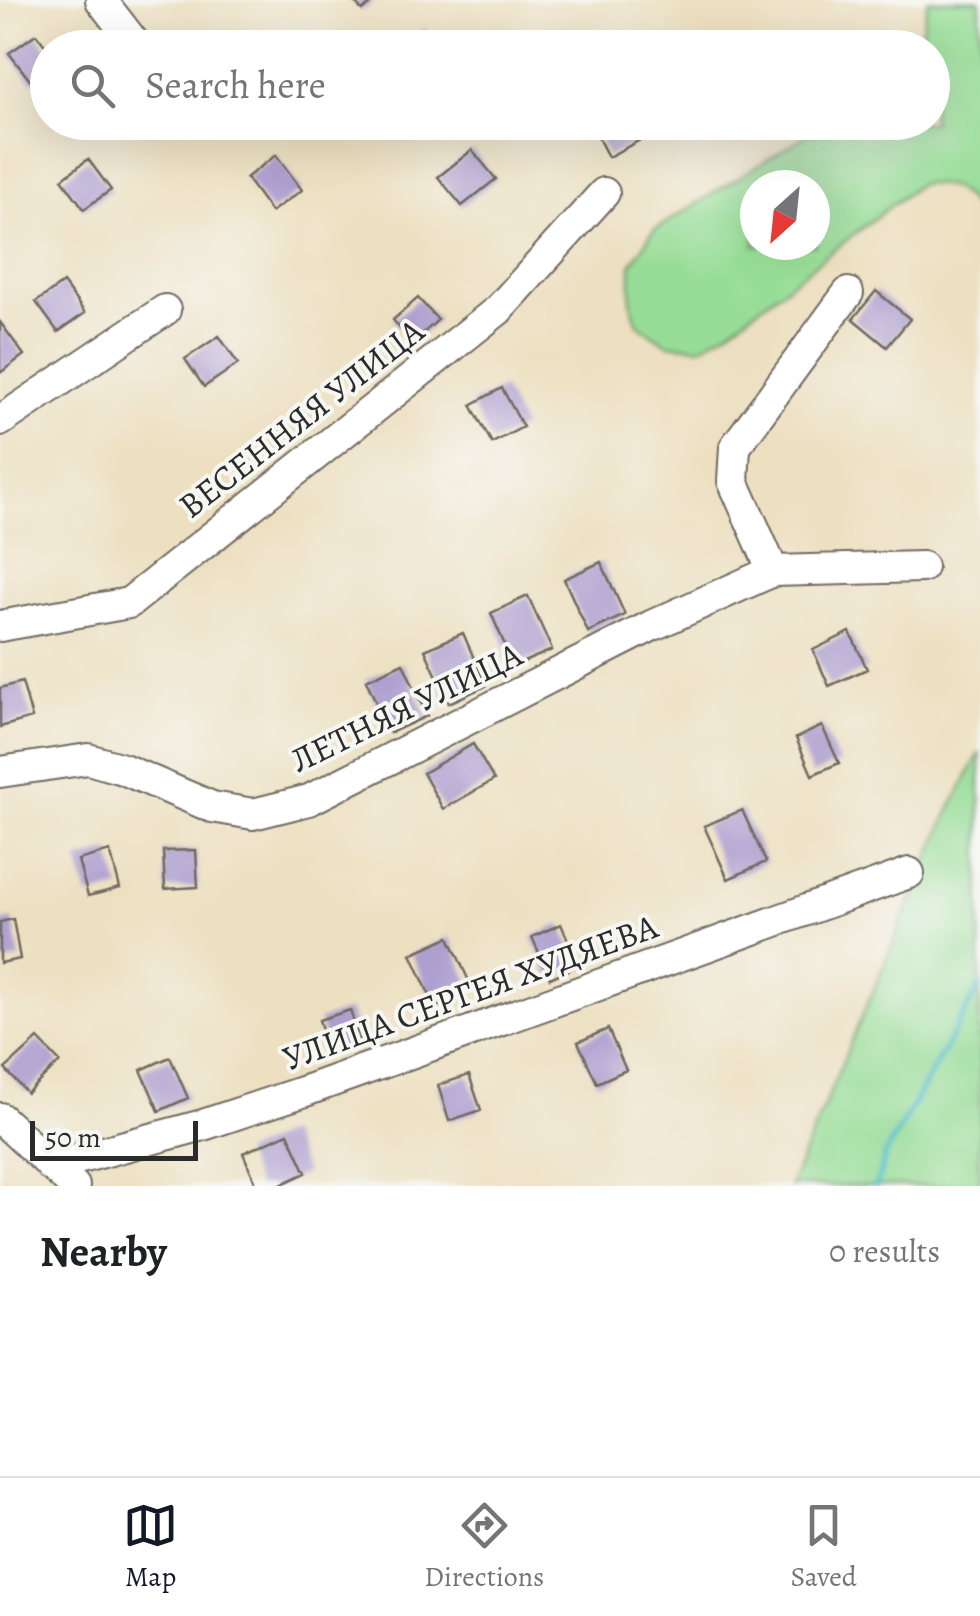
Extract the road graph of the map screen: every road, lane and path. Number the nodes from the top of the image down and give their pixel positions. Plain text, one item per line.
1 (101, 0) edge
2 (124, 30) edge
3 (604, 193) dead end
4 (848, 293) dead end
5 (165, 310) dead end
6 (0, 421) edge
7 (922, 568) dead end
8 (773, 570) junction
9 (0, 626) edge
10 (0, 772) edge
11 (909, 874) dead end
12 (0, 1118) edge
13 (62, 1176) edge

1 - 2 street
3 - 9 street, ВЕСЕННЯЯ УЛИЦА
4 - 8 street
5 - 6 street
7 - 8 street
8 - 10 street, ЛЕТНЯЯ УЛИЦА
11 - 13 street, УЛИЦА СЕРГЕЯ ХУДЯЕВА
12 - 13 street

